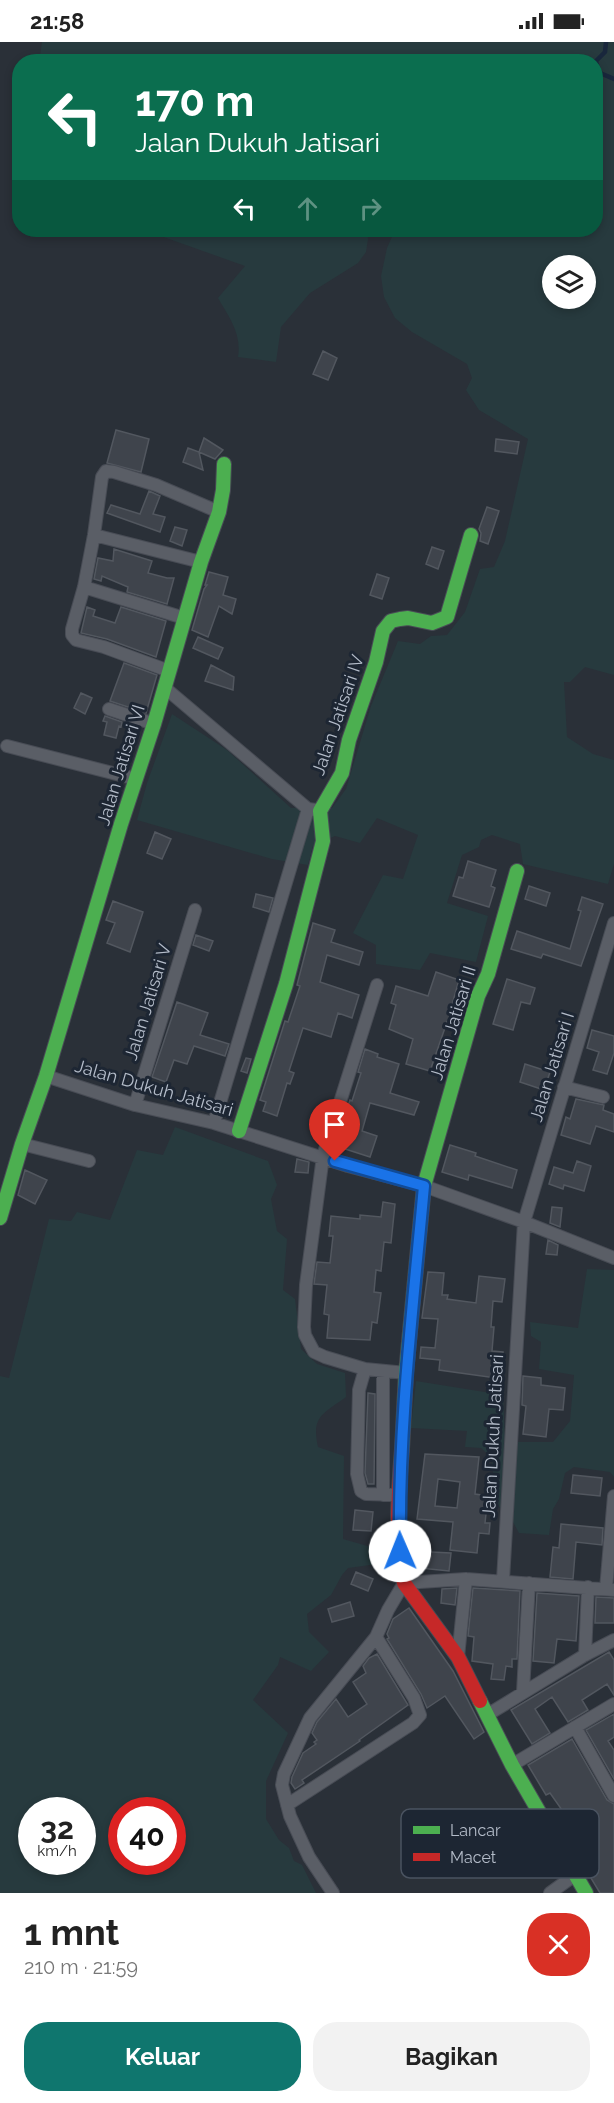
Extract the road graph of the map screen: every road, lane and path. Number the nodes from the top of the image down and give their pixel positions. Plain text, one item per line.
1 (224, 464) dead end
2 (219, 512) junction
3 (94, 535) junction
4 (471, 535) dead end
5 (201, 562) junction
6 (84, 587) junction
7 (184, 618) junction
8 (169, 671) junction
9 (164, 687) junction
10 (109, 709) dead end
11 (154, 724) junction
12 (7, 746) dead end
13 (136, 779) junction
14 (314, 810) junction
15 (517, 871) dead end
16 (195, 910) dead end
17 (614, 923) edge
18 (377, 985) dead end
19 (46, 1076) junction
20 (564, 1087) junction
21 (603, 1097) dead end
22 (135, 1105) junction
23 (214, 1123) junction
24 (239, 1131) junction
25 (22, 1144) junction
26 (323, 1156) junction
27 (89, 1161) dead end
28 (424, 1186) junction
29 (0, 1218) edge
30 (524, 1222) junction
31 (614, 1258) edge
32 (365, 1369) junction
33 (383, 1371) junction
34 (406, 1373) junction
35 (383, 1495) junction
36 (399, 1496) junction
37 (614, 1496) edge
38 (466, 1579) junction
39 (503, 1581) junction
40 (404, 1583) junction
41 (530, 1583) junction
42 (588, 1587) junction
43 (610, 1589) edge
44 (376, 1637) junction
45 (614, 1640) edge
46 (585, 1655) junction
47 (458, 1657) junction
48 (523, 1692) junction
49 (614, 1704) edge
50 (487, 1714) junction
51 (575, 1727) junction
52 (512, 1765) junction
53 (614, 1796) edge
54 (287, 1805) junction
55 (537, 1809) edge
56 (571, 1878) edge
57 (577, 1878) edge
58 (333, 1893) edge
59 (550, 1893) edge
60 (586, 1893) edge

1 - 2 street, Jalan Jatisari VI
2 - 3 street
2 - 5 street, Jalan Jatisari VI
3 - 5 street
3 - 6 street
4 - 14 street, Jalan Jatisari IV
5 - 7 street, Jalan Jatisari VI
6 - 7 street
6 - 8 street
7 - 8 street, Jalan Jatisari VI
8 - 9 street, Jalan Jatisari VI
9 - 11 street, Jalan Jatisari VI
9 - 14 street
10 - 11 street
11 - 13 street, Jalan Jatisari VI
12 - 13 street
13 - 19 street, Jalan Jatisari VI
14 - 23 street
14 - 24 street
15 - 28 street, Jalan Jatisari II
16 - 22 street, Jalan Jatisari V
17 - 20 street, Jalan Jatisari I
18 - 26 street
19 - 22 street, Jalan Dukuh Jatisari
19 - 25 street, Jalan Dukuh Jatisari
20 - 21 street
20 - 30 street, Jalan Jatisari I
22 - 23 street, Jalan Dukuh Jatisari
23 - 24 street, Jalan Dukuh Jatisari
24 - 26 street, Jalan Dukuh Jatisari
25 - 27 street
25 - 29 street, Jalan Dukuh Jatisari
26 - 28 street, Jalan Dukuh Jatisari
26 - 32 street
28 - 30 street, Jalan Dukuh Jatisari
28 - 34 street
30 - 31 street, Jalan Dukuh Jatisari
30 - 39 street, Jalan Dukuh Jatisari
32 - 33 street
32 - 35 street
33 - 34 street
33 - 35 street
34 - 36 street
35 - 36 street
36 - 40 street
37 - 43 street
38 - 39 street
38 - 40 street
38 - 47 street
39 - 41 street
40 - 44 street
40 - 47 street
41 - 42 street
41 - 48 street
42 - 43 street
42 - 46 street
44 - 54 street
44 - 54 street
45 - 46 street
46 - 48 street
47 - 50 street
48 - 50 street
49 - 51 street
50 - 52 street
51 - 52 street
51 - 53 street
52 - 55 street
54 - 58 street
56 - 59 street
57 - 60 street

